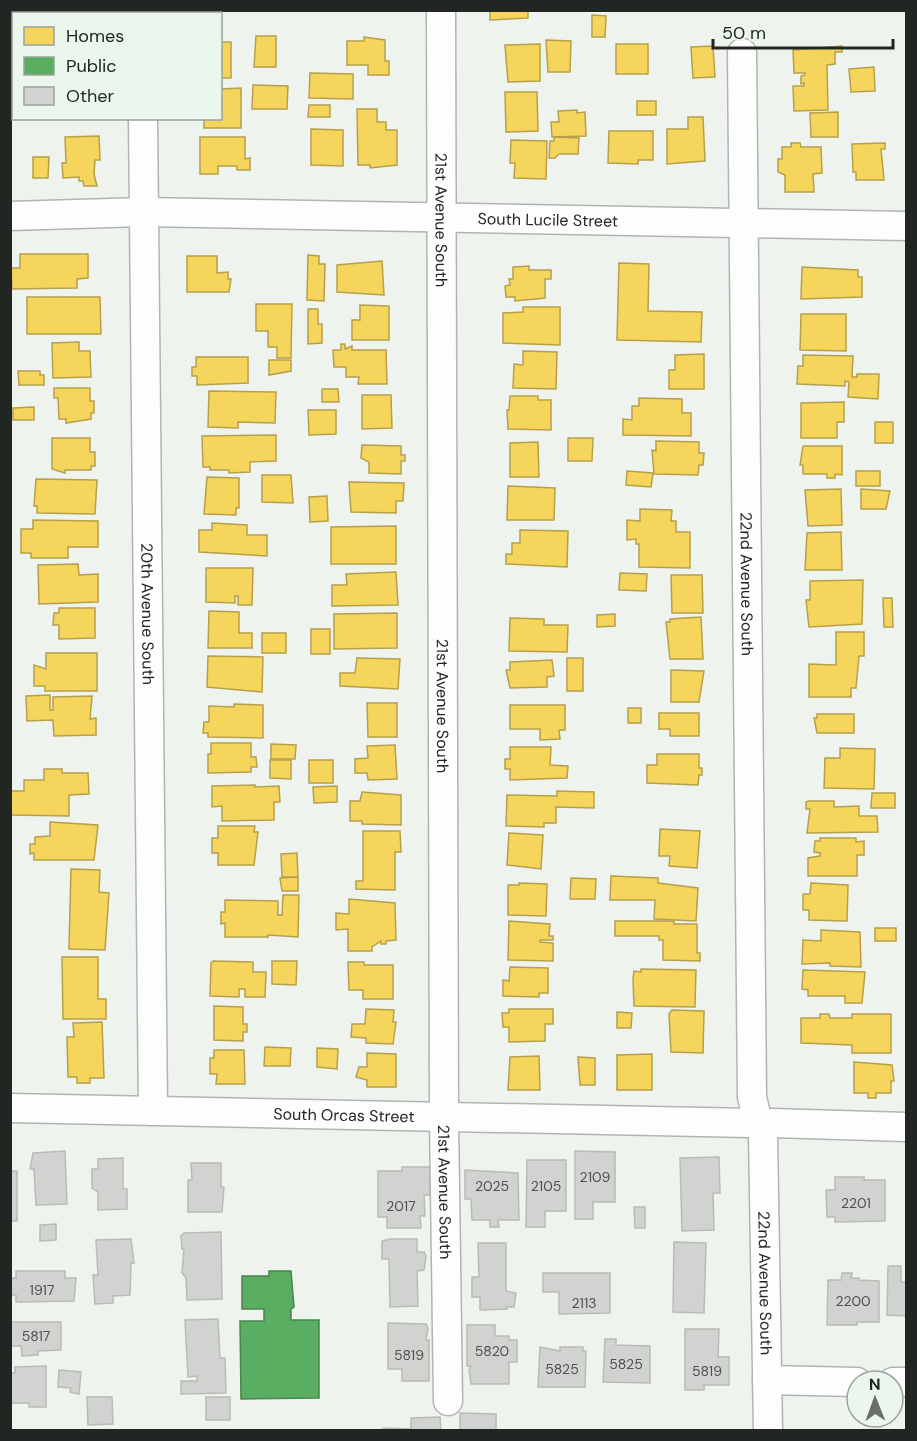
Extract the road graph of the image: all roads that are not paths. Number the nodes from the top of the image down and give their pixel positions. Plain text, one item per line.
1 (441, 10) edge
2 (742, 53) dead end
3 (143, 120) edge
4 (144, 212) junction
5 (10, 216) edge
6 (443, 217) junction
7 (744, 223) junction
8 (906, 226) edge
9 (10, 1107) edge
10 (153, 1111) junction
11 (444, 1117) junction
12 (760, 1124) junction
13 (906, 1126) edge
14 (767, 1380) junction
15 (845, 1382) edge
16 (448, 1401) dead end
17 (768, 1431) edge

1 - 6 street, 21st Avenue South
2 - 7 street, 22nd Avenue South
3 - 4 street, 20th Avenue South
4 - 5 street, South Lucile Street
4 - 6 street, South Lucile Street
4 - 10 street, 20th Avenue South
6 - 7 street, South Lucile Street
6 - 11 street, 21st Avenue South
7 - 8 street, South Lucile Street
7 - 12 street, 22nd Avenue South
9 - 10 street, South Orcas Street
10 - 11 street, South Orcas Street
11 - 12 street, South Orcas Street
11 - 16 street, 21st Avenue South
12 - 13 street, South Orcas Street
12 - 14 street, 22nd Avenue South
14 - 15 street
14 - 17 street, 22nd Avenue South

